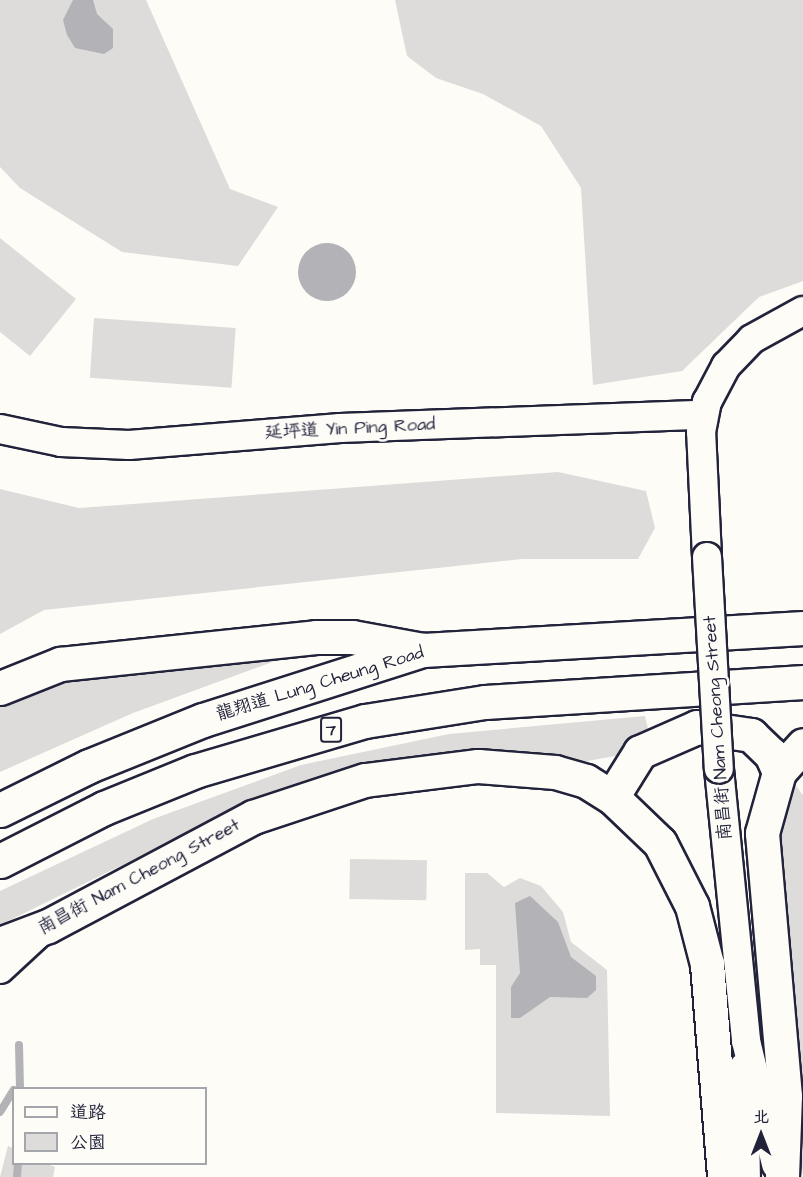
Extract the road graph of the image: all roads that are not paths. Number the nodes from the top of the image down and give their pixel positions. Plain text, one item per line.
1 (803, 311) edge
2 (702, 415) junction
3 (0, 429) edge
4 (803, 628) edge
5 (423, 650) junction
6 (803, 682) edge
7 (0, 688) edge
8 (803, 745) edge
9 (779, 772) junction
10 (612, 797) junction
11 (0, 810) edge
12 (0, 861) edge
13 (48, 926) junction
14 (0, 944) edge
15 (0, 969) edge
16 (746, 1041) junction
17 (724, 1177) edge
18 (746, 1177) edge
19 (781, 1177) edge

1 - 2 street
2 - 3 street, 延坪道 Yin Ping Road
2 - 16 street, 南昌街 Nam Cheong Street, bridge
4 - 5 main road, 龍翔道 Lung Cheung Road
5 - 7 main road
5 - 11 main road, 龍翔道 Lung Cheung Road
6 - 12 main road, 7
8 - 9 main road, 南昌街 Nam Cheong Street
9 - 10 main road
9 - 19 main road, 南昌街 Nam Cheong Street
10 - 13 main road, 南昌街 Nam Cheong Street
10 - 17 main road, 南昌街 Nam Cheong Street
13 - 14 main road, 南昌街 Nam Cheong Street
13 - 15 street
16 - 18 street, 南昌街 Nam Cheong Street
16 - 19 street, 南昌街 Nam Cheong Street

